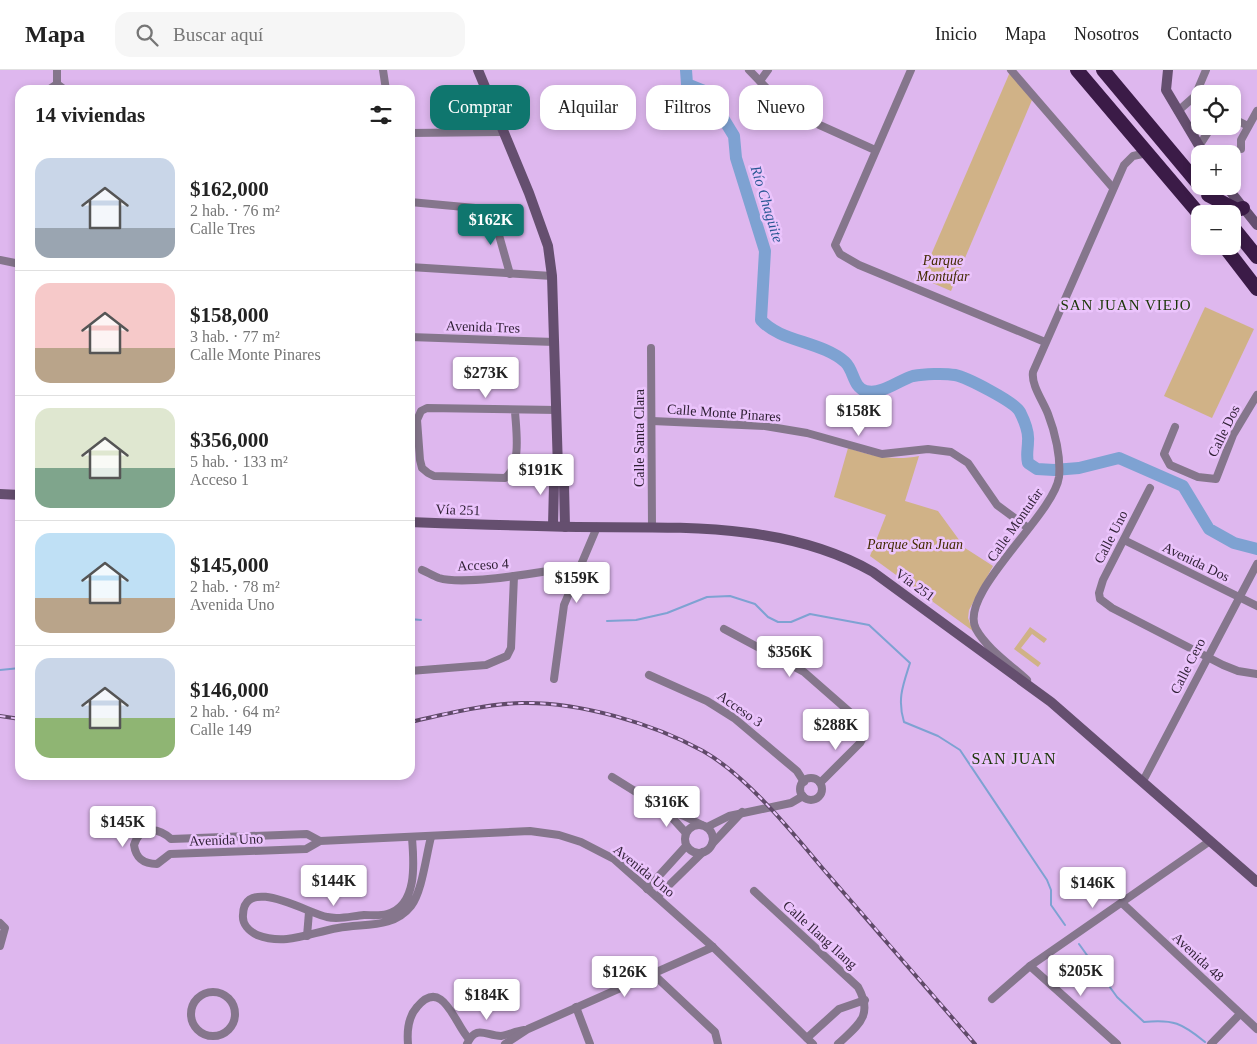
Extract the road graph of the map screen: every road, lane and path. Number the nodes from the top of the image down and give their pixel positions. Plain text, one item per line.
1 (57, 70) edge
2 (383, 70) edge
3 (478, 70) edge
4 (749, 70) edge
5 (768, 70) edge
6 (911, 70) edge
7 (1011, 70) edge
8 (1077, 70) edge
9 (1103, 70) edge
10 (1168, 70) edge
11 (1206, 70) edge
12 (760, 81) junction
13 (57, 84) joint
14 (54, 85) edge
15 (385, 85) edge
16 (1201, 85) edge
17 (1191, 101) edge
18 (1178, 111) junction
19 (1257, 112) edge
20 (1241, 122) edge
21 (1248, 126) junction
22 (504, 132) junction
23 (415, 133) edge
24 (1193, 136) joint
25 (1199, 145) edge
26 (1241, 145) edge
27 (874, 150) junction
28 (1147, 153) junction
29 (1191, 175) edge
30 (1113, 188) junction
31 (1208, 195) edge
32 (1213, 195) edge
33 (1233, 195) edge
34 (415, 202) edge
35 (1191, 205) edge
36 (1215, 205) edge
37 (1243, 208) junction
38 (1257, 225) edge
39 (1241, 237) edge
40 (1231, 255) edge
41 (1257, 257) edge
42 (0, 260) edge
43 (15, 263) edge
44 (415, 267) edge
45 (510, 274) junction
46 (552, 276) junction
47 (1257, 289) edge
48 (415, 338) edge
49 (555, 342) junction
50 (1045, 342) junction
51 (651, 348) dead end
52 (1257, 395) edge
53 (558, 410) junction
54 (515, 411) junction
55 (652, 421) junction
56 (1175, 427) dead end
57 (558, 469) junction
58 (1150, 488) dead end
59 (0, 494) edge
60 (15, 495) edge
61 (415, 522) edge
62 (553, 526) junction
63 (565, 527) junction
64 (597, 527) junction
65 (652, 528) junction
66 (1028, 528) junction
67 (1124, 540) junction
68 (1257, 564) edge
69 (422, 570) dead end
70 (548, 571) dead end
71 (514, 576) junction
72 (1238, 597) junction
73 (1257, 606) edge
74 (724, 629) dead end
75 (1207, 656) junction
76 (415, 671) edge
77 (1257, 674) edge
78 (649, 675) dead end
79 (554, 679) dead end
80 (1051, 702) junction
81 (612, 777) dead end
82 (1144, 781) junction
83 (804, 782) junction
84 (820, 783) junction
85 (803, 796) junction
86 (665, 810) junction
87 (742, 812) junction
88 (704, 826) junction
89 (686, 834) junction
90 (412, 838) junction
91 (431, 838) junction
92 (320, 841) junction
93 (1210, 841) junction
94 (712, 844) junction
95 (686, 846) junction
96 (703, 852) junction
97 (1257, 882) edge
98 (412, 883) junction
99 (421, 884) junction
100 (647, 889) junction
101 (754, 892) dead end
102 (657, 897) junction
103 (1122, 903) junction
104 (309, 912) junction
105 (364, 915) junction
106 (2, 925) edge
107 (364, 926) junction
108 (307, 936) junction
109 (0, 946) edge
110 (713, 947) junction
111 (1030, 966) junction
112 (652, 973) junction
113 (992, 999) dead end
114 (865, 1000) junction
115 (576, 1007) junction
116 (1240, 1014) junction
117 (528, 1029) junction
118 (1257, 1029) edge
119 (219, 1036) junction
120 (468, 1041) edge
121 (810, 1041) edge
122 (222, 1044) edge
123 (408, 1044) edge
124 (505, 1044) edge
125 (590, 1044) edge
126 (718, 1044) edge
127 (838, 1044) edge
128 (1117, 1044) edge
129 (1211, 1044) edge

1 - 13 street
2 - 15 street
3 - 22 main road
4 - 12 street
5 - 12 street
6 - 27 street
7 - 30 street
8 - 28 highway
9 - 29 highway
10 - 18 main road
11 - 16 street
12 - 27 street
13 - 14 street
17 - 18 street
18 - 24 main road
19 - 21 street
20 - 21 street
21 - 26 street
22 - 23 street
22 - 46 main road
24 - 25 main road
27 - 50 street
28 - 30 street, Calle Montufar
28 - 35 highway
30 - 50 street, Calle Montufar
31 - 36 highway
32 - 37 highway
33 - 37 main road
34 - 45 street
37 - 38 main road
39 - 41 highway
40 - 47 highway
42 - 43 street
44 - 45 street
45 - 46 street
46 - 49 main road
48 - 49 street, Avenida Tres
49 - 53 main road
50 - 66 street, Calle Montufar
51 - 55 street, Calle Santa Clara
52 - 56 street, Calle Dos
53 - 54 street
53 - 57 main road
54 - 54 street
55 - 65 street, Calle Santa Clara
55 - 66 street, Calle Monte Pinares
57 - 62 main road
57 - 63 main road
58 - 67 street, Calle Uno
59 - 60 main road
61 - 62 main road, Vía 251
62 - 63 main road, Vía 251
63 - 64 main road, Vía 251
64 - 65 main road, Vía 251
64 - 79 street
65 - 80 main road, Vía 251
66 - 80 street, Calle Montufar
67 - 72 street, Avenida Dos
67 - 75 street, Calle Uno
68 - 72 street, Calle Cero
69 - 71 street, Acceso 4
70 - 71 street, Acceso 4
71 - 76 street
72 - 73 street, Avenida Dos
72 - 75 street, Calle Cero
74 - 84 street
75 - 77 street
75 - 82 street, Calle Cero
78 - 83 street, Acceso 3
80 - 82 main road, Vía 251
81 - 86 street
82 - 93 main road, Vía 251
83 - 84 street
83 - 85 street
84 - 85 street
85 - 87 street
86 - 88 street
86 - 89 street
87 - 88 street
87 - 94 street
88 - 89 street
88 - 94 street
89 - 95 street
90 - 91 street, Avenida Uno
90 - 92 street, Avenida Uno
90 - 98 street
91 - 99 street
91 - 100 street, Avenida Uno
92 - 92 street, Avenida Uno
93 - 97 main road, Vía 251
93 - 103 street
94 - 96 street
95 - 96 street
95 - 100 street
96 - 102 street
98 - 99 street
98 - 105 street
99 - 107 street
100 - 102 street, Avenida Uno
101 - 114 street, Calle Ilang Ilang
102 - 110 street, Avenida Uno
103 - 111 street
103 - 116 street, Avenida 48
104 - 105 street
104 - 108 street
104 - 108 street
105 - 107 street
106 - 109 street
107 - 108 street
110 - 112 street
110 - 121 street, Avenida Uno
111 - 113 street
111 - 128 street
112 - 115 street
112 - 126 street
114 - 121 street
114 - 127 street
115 - 117 street
115 - 125 street
116 - 118 street, Avenida 48
116 - 129 street
117 - 120 street
117 - 124 street
119 - 119 street
119 - 122 street
120 - 123 street

